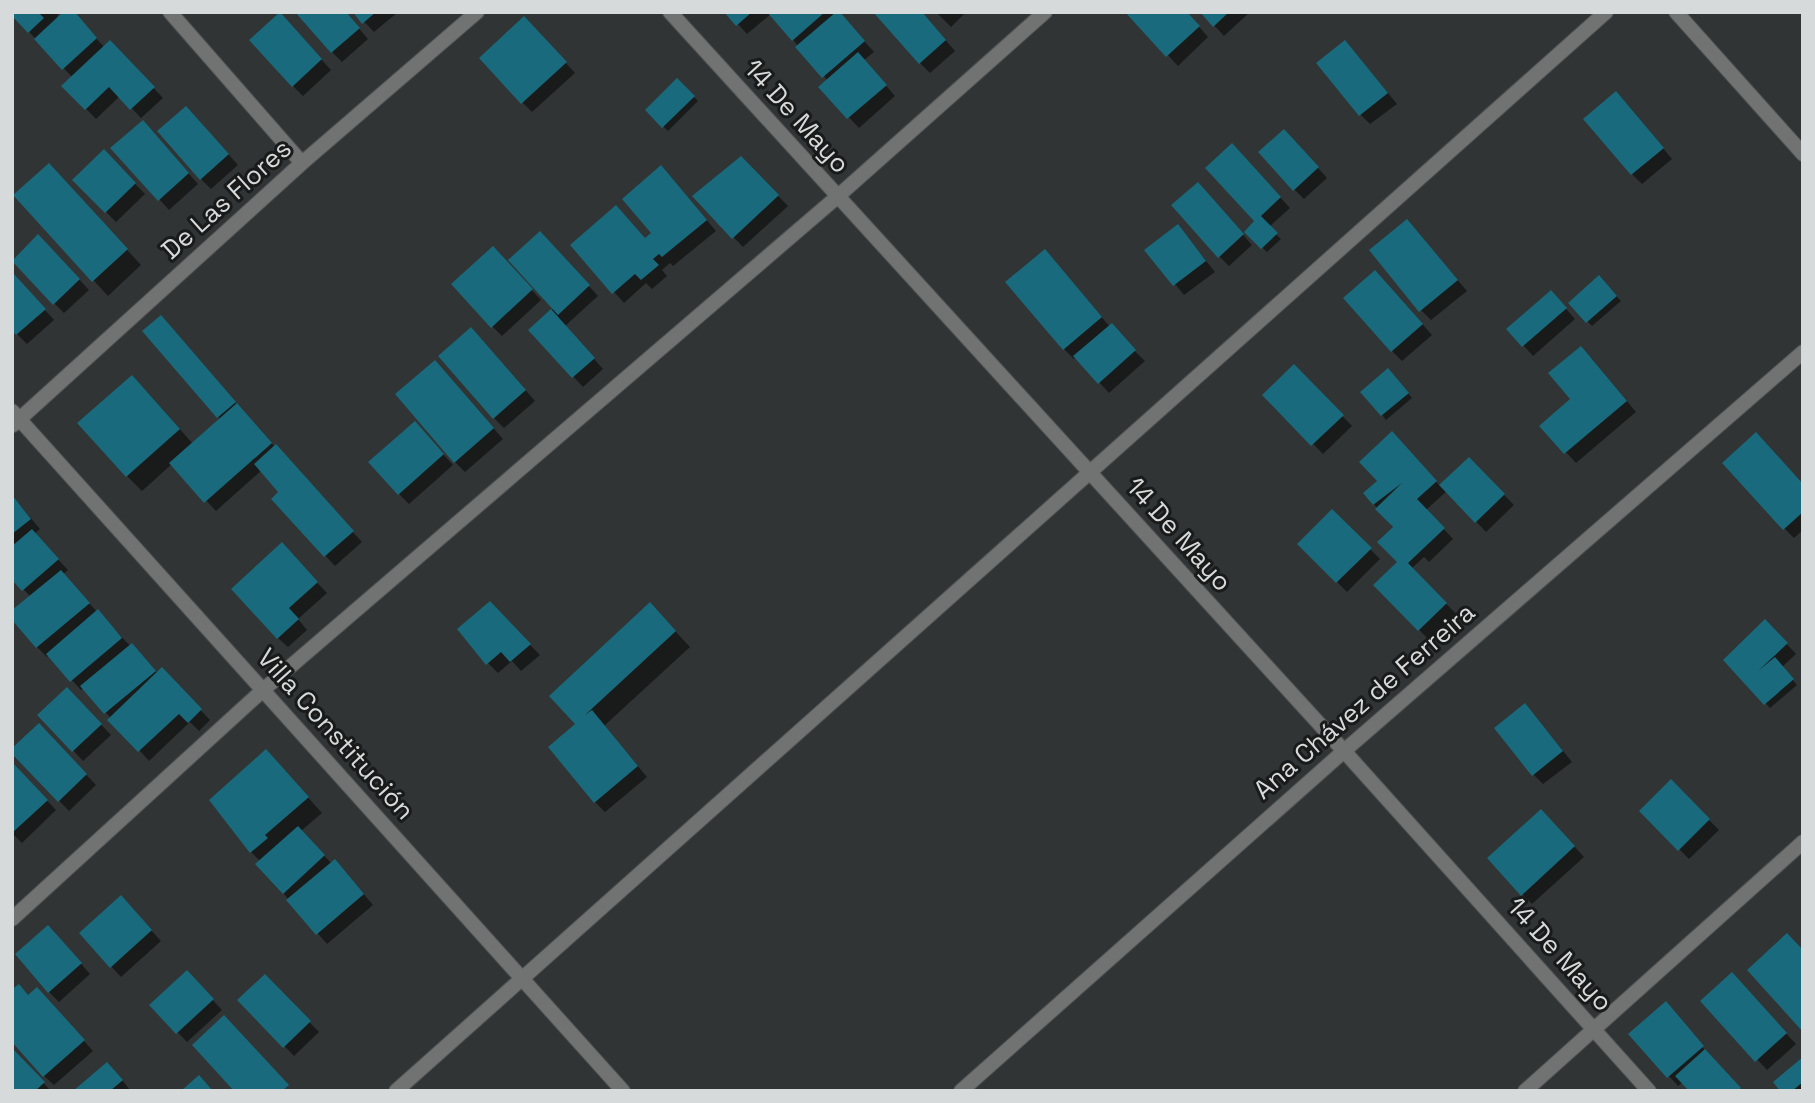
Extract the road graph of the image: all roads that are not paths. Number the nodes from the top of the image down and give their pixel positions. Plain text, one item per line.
1 (170, 12) edge
2 (477, 12) edge
3 (670, 12) edge
4 (1045, 12) edge
5 (1606, 12) edge
6 (1676, 12) edge
7 (1803, 154) edge
8 (302, 163) junction
9 (837, 197) junction
10 (1803, 352) edge
11 (15, 419) edge
12 (1090, 473) junction
13 (263, 690) junction
14 (1344, 751) junction
15 (1803, 842) edge
16 (12, 919) edge
17 (524, 978) junction
18 (1595, 1029) junction
19 (396, 1091) edge
20 (623, 1091) edge
21 (961, 1091) edge
22 (1525, 1091) edge
23 (1650, 1091) edge

1 - 8 street
2 - 8 street, De Las Flores
3 - 9 street, 14 De Mayo
4 - 9 street
5 - 12 street
6 - 7 street
8 - 11 street, De Las Flores
9 - 12 street, 14 De Mayo
9 - 13 street
10 - 14 street, Ana Chávez de Ferreira
11 - 13 street, Villa Constitución
12 - 14 street, 14 De Mayo
12 - 17 street
13 - 16 street
13 - 17 street, Villa Constitución
14 - 18 street, 14 De Mayo
14 - 21 street, Ana Chávez de Ferreira
15 - 18 street
17 - 19 street
17 - 20 street, Villa Constitución
18 - 22 street
18 - 23 street, 14 De Mayo

